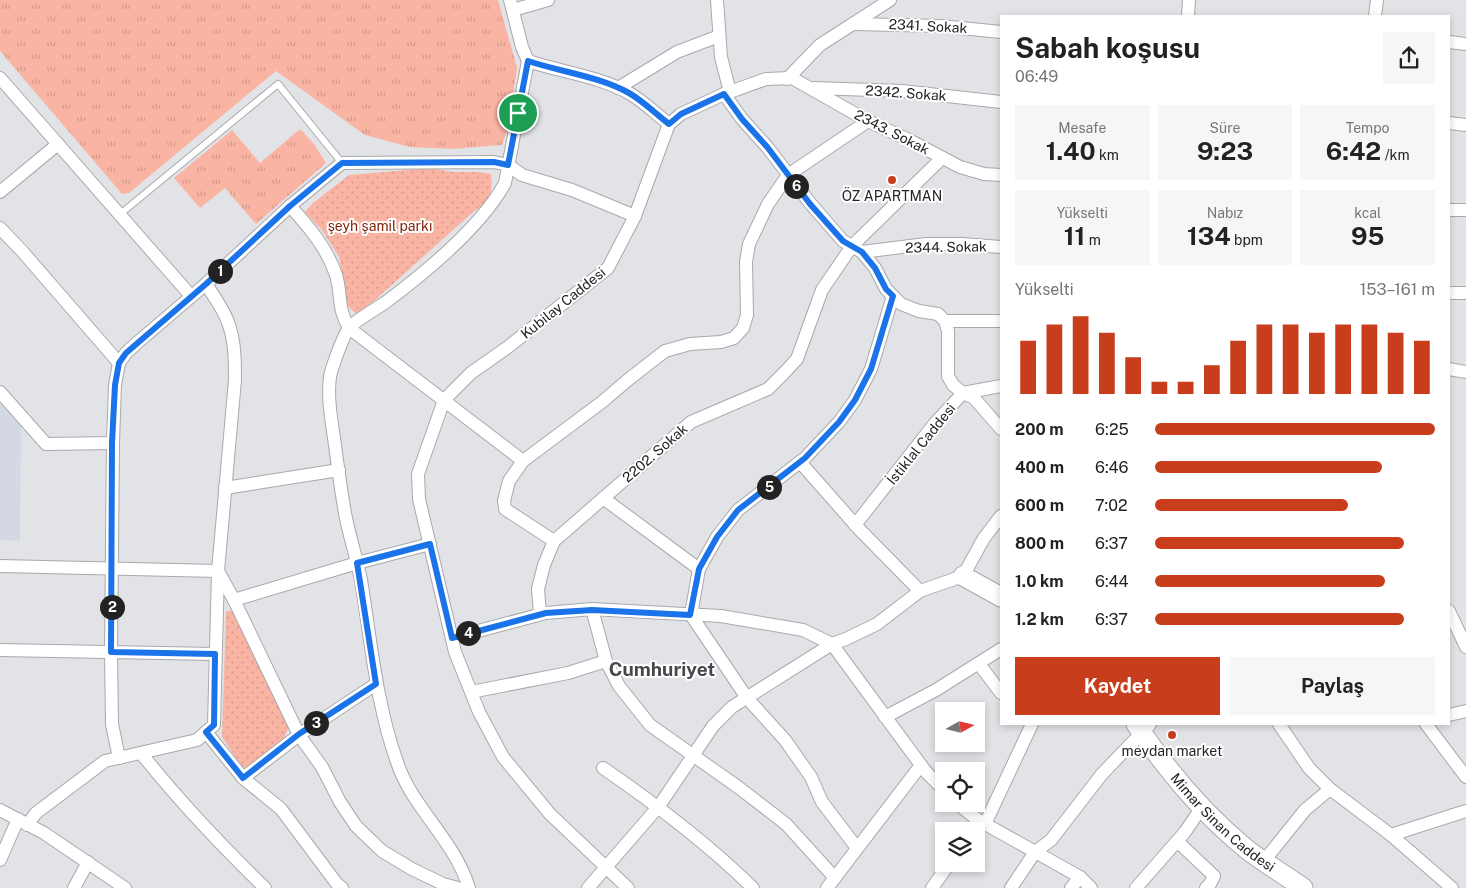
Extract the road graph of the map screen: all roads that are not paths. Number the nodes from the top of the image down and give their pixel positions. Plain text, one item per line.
1 (548, 0) edge
2 (717, 0) edge
3 (890, 0) edge
4 (1189, 0) edge
5 (1377, 0) edge
6 (511, 5) edge
7 (1188, 15) edge
8 (1374, 15) edge
9 (854, 24) junction
10 (1000, 32) edge
11 (719, 36) junction
12 (1450, 42) edge
13 (1466, 44) edge
14 (528, 61) junction
15 (0, 78) edge
16 (787, 79) junction
17 (618, 88) junction
18 (811, 88) junction
19 (727, 93) junction
20 (1000, 102) edge
21 (868, 121) junction
22 (1450, 122) edge
23 (669, 124) junction
24 (1466, 125) edge
25 (58, 144) junction
26 (942, 158) junction
27 (342, 163) junction
28 (508, 165) junction
29 (788, 175) junction
30 (1000, 175) edge
31 (0, 192) edge
32 (290, 206) junction
33 (1450, 210) edge
34 (1466, 210) edge
35 (119, 215) junction
36 (635, 216) junction
37 (0, 228) edge
38 (1000, 247) edge
39 (857, 249) junction
40 (206, 284) junction
41 (1450, 293) edge
42 (1466, 293) edge
43 (191, 296) junction
44 (893, 296) junction
45 (945, 320) junction
46 (1000, 321) edge
47 (349, 328) junction
48 (119, 363) junction
49 (1450, 369) edge
50 (1466, 372) edge
51 (1000, 386) edge
52 (0, 392) edge
53 (963, 393) junction
54 (444, 400) junction
55 (1000, 428) edge
56 (112, 443) junction
57 (523, 461) junction
58 (800, 462) junction
59 (339, 470) junction
60 (225, 488) junction
61 (603, 498) junction
62 (1000, 517) edge
63 (855, 525) junction
64 (554, 541) junction
65 (430, 544) junction
66 (357, 563) junction
67 (0, 566) edge
68 (112, 569) junction
69 (699, 569) junction
70 (218, 571) junction
71 (963, 576) junction
72 (920, 592) junction
73 (1000, 595) edge
74 (234, 600) junction
75 (592, 610) junction
76 (1450, 613) edge
77 (540, 614) junction
78 (690, 615) junction
79 (452, 638) junction
80 (832, 644) junction
81 (1466, 647) edge
82 (0, 650) edge
83 (1000, 651) edge
84 (111, 652) junction
85 (215, 654) junction
86 (606, 661) junction
87 (979, 664) junction
88 (376, 684) junction
89 (471, 692) junction
90 (1000, 692) edge
91 (747, 698) junction
92 (1466, 711) edge
93 (1450, 715) edge
94 (885, 717) junction
95 (1030, 725) edge
96 (1280, 725) edge
97 (1427, 725) edge
98 (1142, 727) edge
99 (206, 732) junction
100 (299, 734) junction
101 (141, 753) junction
102 (694, 756) junction
103 (119, 758) junction
104 (921, 765) junction
105 (603, 768) dead end
106 (1466, 777) edge
107 (243, 778) junction
108 (935, 780) edge
109 (1330, 789) junction
110 (659, 806) junction
111 (1202, 808) junction
112 (0, 810) edge
113 (1466, 811) edge
114 (968, 812) edge
115 (23, 822) junction
116 (981, 822) joint
117 (985, 824) edge
118 (1390, 835) junction
119 (1177, 841) junction
120 (858, 848) junction
121 (1035, 852) junction
122 (0, 860) edge
123 (1264, 861) junction
124 (88, 862) junction
125 (605, 867) junction
126 (943, 872) edge
127 (1080, 877) junction
128 (831, 883) edge
129 (74, 888) edge
130 (125, 888) edge
131 (265, 888) edge
132 (342, 888) edge
133 (458, 888) edge
134 (469, 888) edge
135 (588, 888) edge
136 (628, 888) edge
137 (754, 888) edge
138 (932, 888) edge
139 (1011, 888) edge
140 (1071, 888) edge
141 (1091, 888) edge
142 (1136, 888) edge
143 (1206, 888) edge
144 (1303, 888) edge
145 (1452, 888) edge

1 - 6 street
2 - 11 street
3 - 9 street
4 - 7 street
5 - 8 street
6 - 14 street
9 - 10 street, 2341. Sokak
9 - 16 street
11 - 17 street
11 - 19 street
12 - 13 street
14 - 17 street
14 - 28 street
15 - 25 street
16 - 18 street, 2343. Sokak
16 - 19 street
17 - 23 street
18 - 20 street, 2342. Sokak
18 - 21 street, 2343. Sokak
19 - 23 street
19 - 29 street
21 - 26 street, 2343. Sokak
21 - 29 street
22 - 24 street
23 - 36 street, Kubilay Caddesi
25 - 31 street
25 - 35 street
26 - 30 street, 2343. Sokak
26 - 39 street, 2202. Sokak
27 - 28 street
27 - 32 street
27 - 35 lane
28 - 36 street
28 - 47 street
29 - 39 street
29 - 57 street
32 - 40 street
32 - 47 street
33 - 34 street
35 - 43 street
36 - 54 street, Kubilay Caddesi
37 - 48 street
38 - 39 street, 2344. Sokak
39 - 44 street
39 - 61 street, 2202. Sokak
40 - 43 street
40 - 60 street
41 - 42 street
43 - 48 street
44 - 45 street
44 - 58 street
45 - 46 street
45 - 53 street
47 - 54 street
47 - 59 street
48 - 56 street
49 - 50 street
51 - 53 street, İstiklal Caddesi
52 - 56 street
53 - 55 street
53 - 63 street, İstiklal Caddesi
54 - 57 street
54 - 65 street
56 - 68 street
57 - 64 street
58 - 63 street
58 - 69 street
59 - 60 street
59 - 66 street
60 - 70 street
61 - 64 street, 2202. Sokak
61 - 69 street
62 - 71 street
63 - 72 street
64 - 77 street, 2202. Sokak
65 - 66 street
65 - 79 street
66 - 74 street
66 - 88 street
67 - 68 street
68 - 70 street
68 - 84 street
69 - 78 street
70 - 74 street
70 - 85 street
71 - 72 street
71 - 73 street
72 - 80 street
74 - 100 street
75 - 77 street
75 - 78 street
75 - 86 street
76 - 81 street
77 - 79 street
78 - 80 street
78 - 91 street
79 - 89 street
80 - 91 street
80 - 94 street
82 - 84 street
83 - 87 street
84 - 85 street
84 - 103 street
85 - 99 street
86 - 89 street
86 - 102 street
87 - 90 street
87 - 94 street
88 - 100 street
88 - 134 street
89 - 125 street
91 - 102 street
91 - 120 street
92 - 93 street
94 - 104 street
95 - 116 street
96 - 109 street
97 - 106 street
98 - 111 street, Mimar Sinan Caddesi
98 - 121 street
99 - 101 street
99 - 107 street
100 - 107 street
100 - 133 street
101 - 103 street
101 - 131 street
102 - 110 street
102 - 128 street
103 - 115 street
104 - 108 street
104 - 120 street
105 - 110 street
107 - 132 street
109 - 118 street
109 - 123 street
110 - 125 street
110 - 137 street
111 - 119 street
111 - 123 street, Mimar Sinan Caddesi
112 - 115 street
113 - 118 street
114 - 116 street
115 - 122 street
115 - 124 street
117 - 121 street
118 - 145 street
119 - 142 street
119 - 143 street
120 - 128 street
121 - 127 street
121 - 139 street
123 - 144 street, Mimar Sinan Caddesi
124 - 129 street
124 - 130 street
125 - 135 street
125 - 136 street
126 - 138 street
127 - 140 street
127 - 141 street

